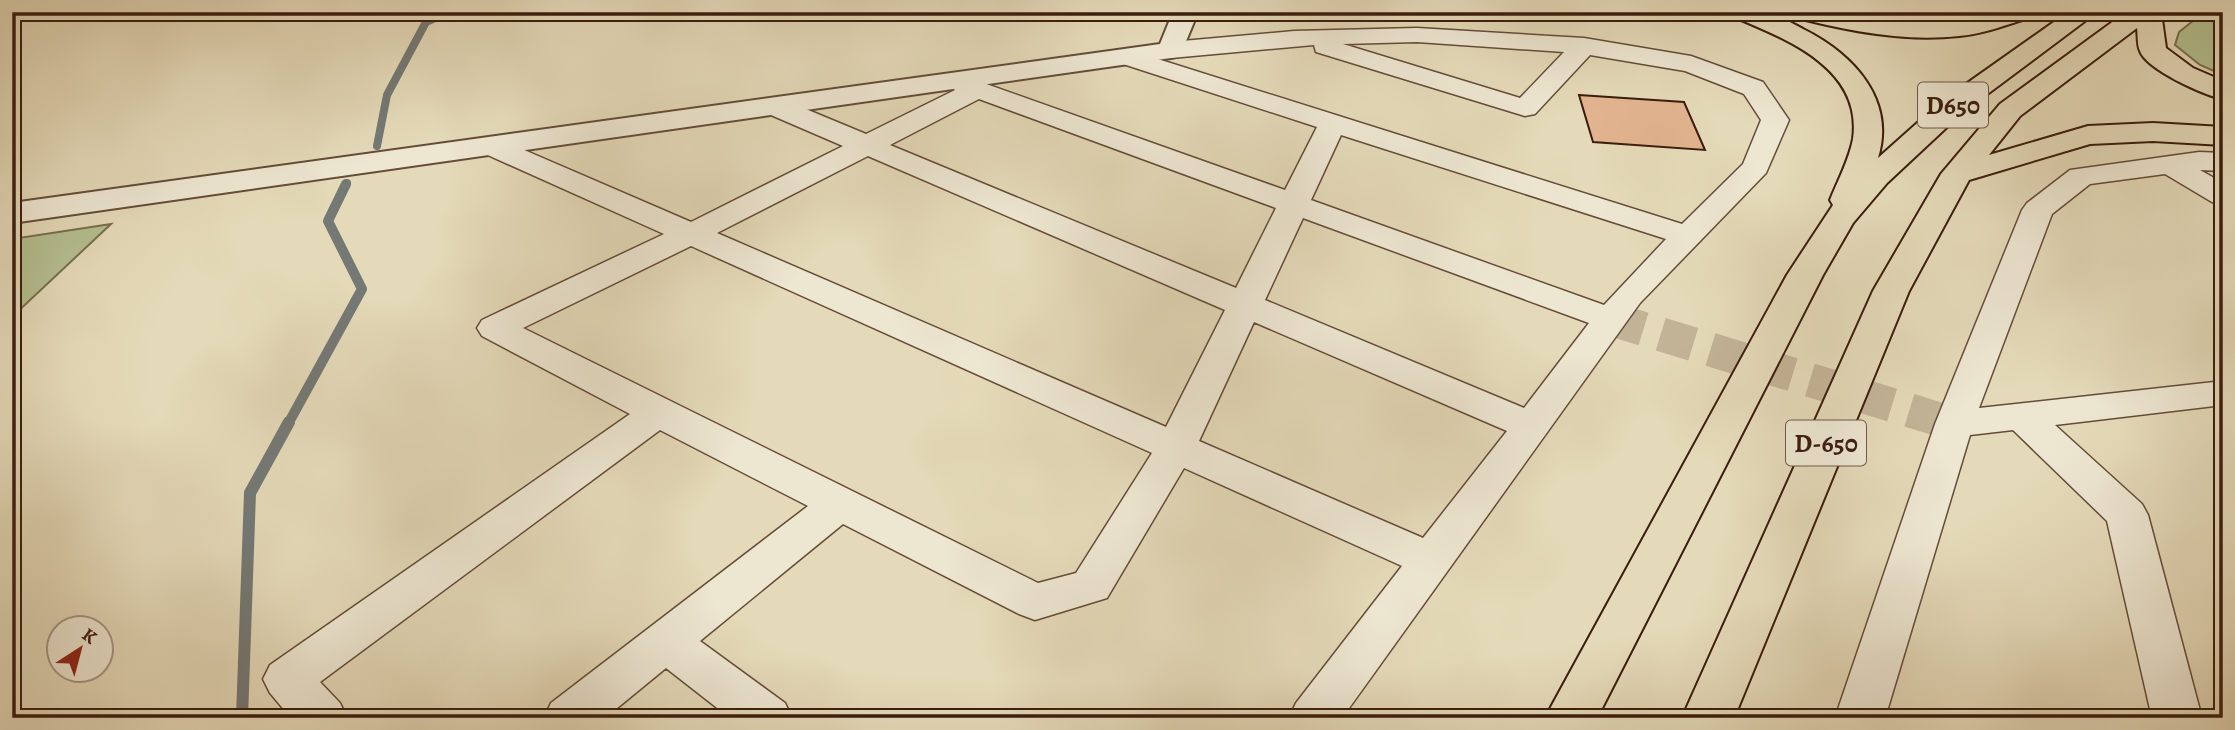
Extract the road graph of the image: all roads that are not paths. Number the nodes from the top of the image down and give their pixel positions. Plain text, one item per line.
1 (1186, 12) edge
2 (1743, 12) edge
3 (1803, 12) edge
4 (2023, 12) edge
5 (2085, 12) edge
6 (2146, 12) edge
7 (1294, 38) junction
8 (1584, 46) junction
9 (1171, 50) junction
10 (1126, 57) junction
11 (968, 85) junction
12 (2223, 91) edge
13 (774, 106) junction
14 (1333, 123) junction
15 (2223, 135) edge
16 (864, 144) junction
17 (491, 146) junction
18 (2223, 162) edge
19 (2170, 165) junction
20 (1957, 174) junction
21 (2223, 196) edge
22 (1294, 204) junction
23 (12, 213) edge
24 (1839, 219) junction
25 (693, 233) junction
26 (1688, 236) junction
27 (1245, 305) junction
28 (1611, 319) junction
29 (2223, 393) edge
30 (658, 413) junction
31 (2020, 415) junction
32 (1954, 424) junction
33 (1531, 426) junction
34 (1176, 447) junction
35 (840, 504) junction
36 (1431, 560) junction
37 (665, 641) junction
38 (322, 718) edge
39 (569, 718) edge
40 (767, 718) edge
41 (1314, 718) edge
42 (1571, 718) edge
43 (1708, 718) edge
44 (1860, 718) edge
45 (2177, 718) edge

1 - 9 street
2 - 24 highway
3 - 4 highway
5 - 24 highway, D650
6 - 12 highway, D650
6 - 20 highway, D650
7 - 8 street
7 - 8 street
7 - 9 street
8 - 26 street
9 - 10 street
10 - 11 street
10 - 14 street
11 - 13 street
11 - 16 street
11 - 22 street
13 - 16 street
13 - 17 street
14 - 22 street
14 - 26 street
15 - 20 highway, D650
16 - 25 street
16 - 27 street
17 - 23 street
17 - 25 street
18 - 19 street
19 - 21 street
19 - 32 street
20 - 43 highway, D-650
22 - 27 street
22 - 28 street
24 - 42 highway
25 - 30 street
25 - 34 street
26 - 28 street
27 - 33 street
27 - 34 street
28 - 33 street
29 - 31 street
30 - 35 street
30 - 38 street
31 - 32 street
31 - 45 street
32 - 44 street
33 - 36 street
34 - 35 street
34 - 36 street
35 - 37 street
36 - 41 street
37 - 39 street
37 - 40 street

